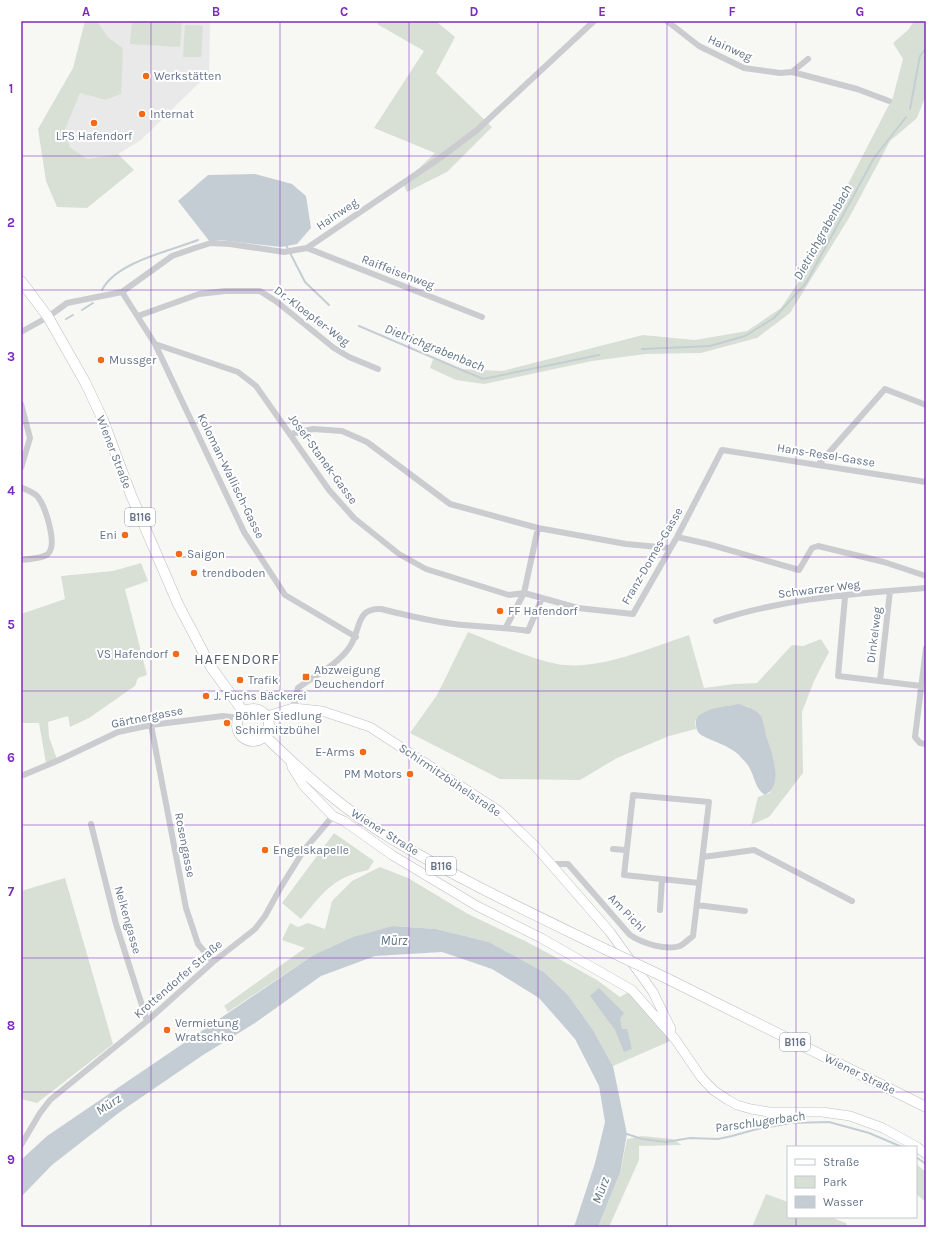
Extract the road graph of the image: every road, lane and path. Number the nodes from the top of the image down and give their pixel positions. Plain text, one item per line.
1 (594, 21) edge
2 (666, 21) edge
3 (808, 59) dead end
4 (792, 72) junction
5 (889, 101) dead end
6 (307, 248) junction
7 (21, 281) edge
8 (122, 292) junction
9 (138, 316) junction
10 (48, 317) junction
11 (482, 317) dead end
12 (21, 332) edge
13 (155, 344) junction
14 (378, 369) dead end
15 (21, 404) edge
16 (926, 405) edge
17 (291, 434) junction
18 (722, 450) joint
19 (818, 465) junction
20 (21, 468) edge
21 (926, 482) edge
22 (21, 487) edge
23 (538, 528) junction
24 (677, 537) junction
25 (670, 548) junction
26 (21, 560) edge
27 (926, 576) edge
28 (926, 588) edge
29 (890, 591) junction
30 (524, 593) junction
31 (845, 596) junction
32 (542, 598) junction
33 (716, 621) dead end
34 (506, 627) junction
35 (356, 637) junction
36 (926, 648) edge
37 (880, 681) junction
38 (921, 686) junction
39 (295, 708) junction
40 (240, 715) junction
41 (267, 716) junction
42 (151, 725) junction
43 (265, 736) junction
44 (926, 744) edge
45 (291, 761) junction
46 (21, 776) edge
47 (333, 816) junction
48 (91, 824) dead end
49 (613, 849) dead end
50 (626, 850) junction
51 (703, 857) junction
52 (550, 864) junction
53 (662, 879) junction
54 (700, 883) junction
55 (852, 901) dead end
56 (697, 905) junction
57 (660, 910) dead end
58 (745, 911) dead end
59 (213, 962) junction
60 (641, 975) junction
61 (632, 990) junction
62 (147, 1021) junction
63 (675, 1039) junction
64 (926, 1107) edge
65 (21, 1145) edge
66 (915, 1146) edge
67 (917, 1147) edge
68 (926, 1154) edge

1 - 6 street, Hainweg
2 - 4 street, Hainweg
3 - 4 street
4 - 5 street, Hainweg
6 - 8 street, Hainweg
6 - 11 street, Raiffeisenweg
7 - 10 main road, Wiener Straße / B116
8 - 9 street, Koloman-Wallisch-Gasse
8 - 10 street, Hainweg
9 - 13 street, Koloman-Wallisch-Gasse
9 - 14 street, Dr.-Kloepfer-Weg
10 - 12 street, Hainweg
10 - 40 main road, Wiener Straße / B116
13 - 17 street, Josef-Stanek-Gasse
13 - 35 street, Koloman-Wallisch-Gasse
15 - 20 street
16 - 19 street
17 - 23 street
17 - 30 street, Josef-Stanek-Gasse
18 - 19 street, Hans-Resel-Gasse
18 - 24 street, Franz-Domes-Gasse
19 - 21 street, Hans-Resel-Gasse
22 - 26 street
23 - 25 street
23 - 30 street
24 - 25 street, Franz-Domes-Gasse
24 - 27 street
25 - 32 street, Franz-Domes-Gasse
28 - 29 street, Schwarzer Weg
29 - 31 street, Schwarzer Weg
29 - 37 street, Dinkelweg
30 - 32 street, Franz-Domes-Gasse
30 - 34 street
31 - 33 street, Schwarzer Weg
31 - 37 street
32 - 34 street
34 - 35 street
35 - 39 street
36 - 38 street
37 - 38 street
38 - 44 street
39 - 41 main road
39 - 52 main road, Schirmitzbühelstraße
40 - 41 main road
40 - 42 street, Gärtnergasse
40 - 43 main road, B116
41 - 43 main road
42 - 46 street, Gärtnergasse
42 - 59 street, Rosengasse
43 - 45 main road, Wiener Straße / B116
45 - 47 main road
45 - 64 main road, Wiener Straße / B116, bridge
47 - 59 street, Krottendorfer Straße
47 - 61 main road
48 - 62 street, Nelkengasse
49 - 50 street
50 - 51 street, Am Pichl
50 - 53 street, Am Pichl
51 - 54 street, Am Pichl
51 - 55 street
52 - 56 street, Am Pichl
52 - 60 main road, Schirmitzbühelstraße
53 - 54 street, Am Pichl
53 - 57 street
54 - 56 street, Am Pichl
56 - 58 street
59 - 62 street, Krottendorfer Straße
60 - 61 main road
60 - 63 main road, Schirmitzbühelstraße
61 - 63 main road
62 - 65 street, Krottendorfer Straße
63 - 66 main road
67 - 68 main road

